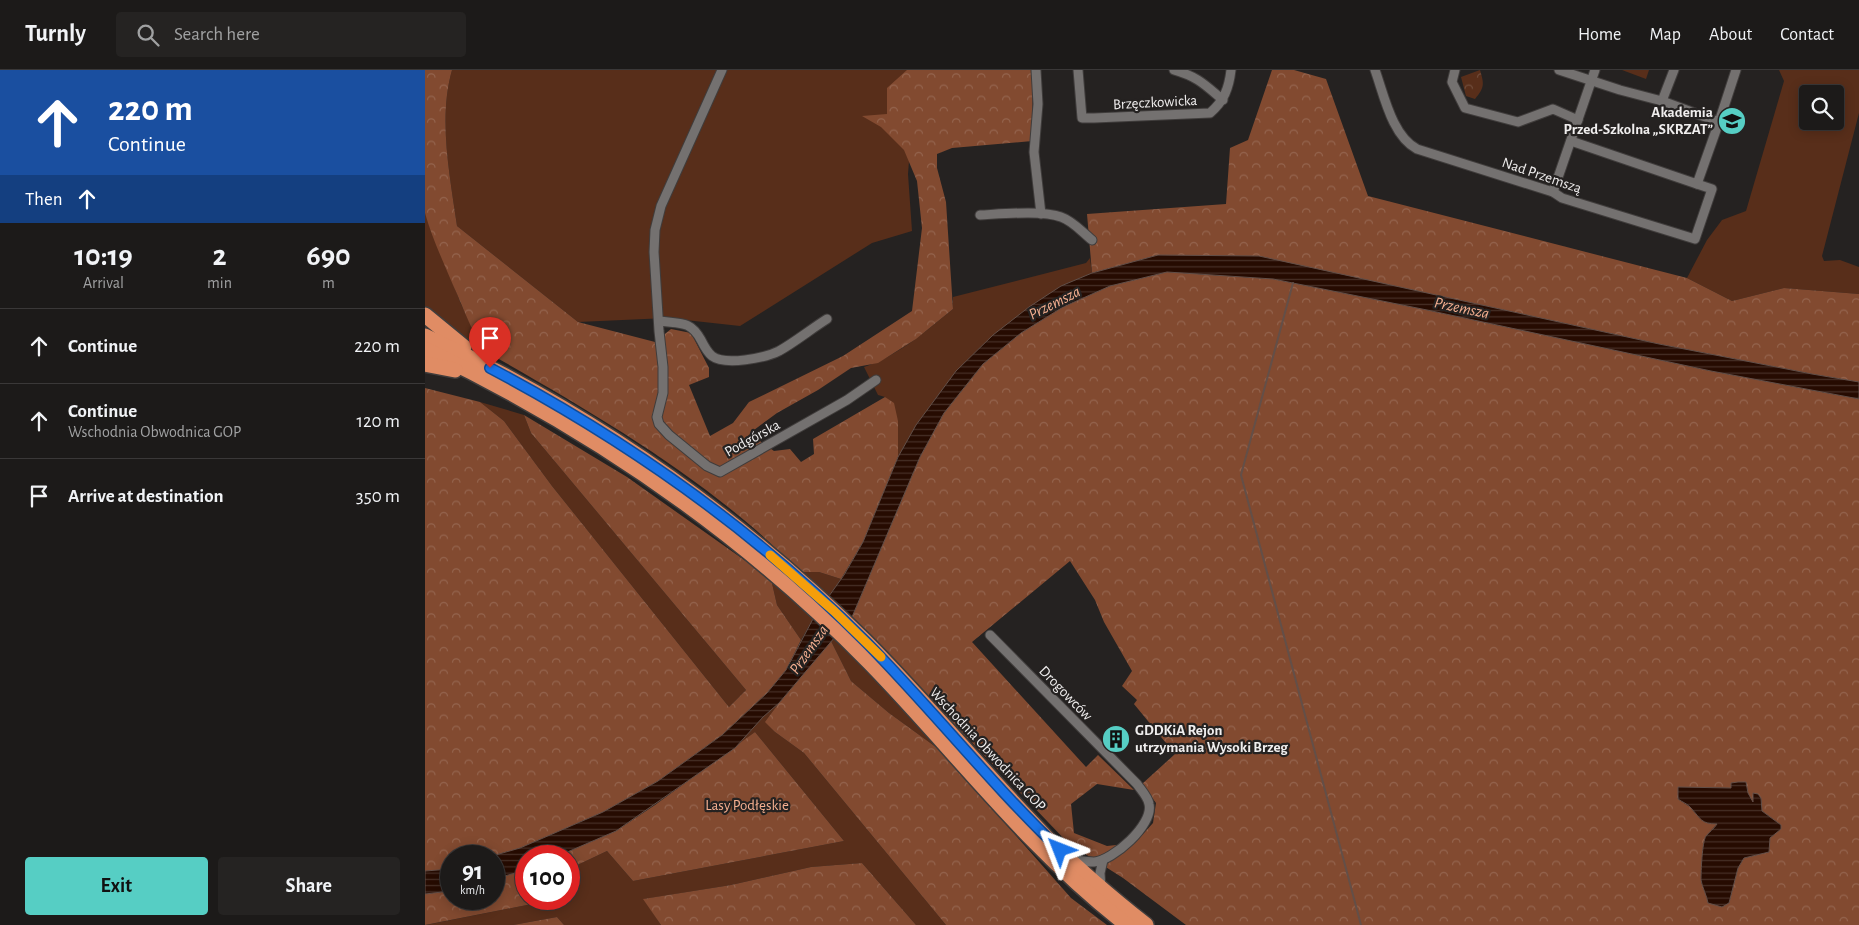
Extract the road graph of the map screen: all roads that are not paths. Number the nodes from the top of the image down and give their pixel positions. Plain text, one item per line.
1 (722, 70) edge
2 (1037, 70) edge
3 (1078, 70) edge
4 (1173, 70) edge
5 (1231, 70) edge
6 (1375, 70) edge
7 (1455, 70) edge
8 (1559, 70) edge
9 (1595, 70) edge
10 (1674, 70) edge
11 (1736, 70) edge
12 (1591, 81) junction
13 (1223, 100) junction
14 (1663, 101) junction
15 (1578, 120) junction
16 (1719, 122) junction
17 (1571, 141) junction
18 (1697, 184) junction
19 (1553, 192) junction
20 (1041, 214) junction
21 (980, 215) dead end
22 (1092, 240) dead end
23 (425, 314) edge
24 (827, 319) dead end
25 (659, 321) junction
26 (425, 336) edge
27 (425, 349) edge
28 (425, 364) edge
29 (474, 366) junction
30 (876, 380) dead end
31 (990, 635) dead end
32 (893, 679) junction
33 (1069, 859) junction
34 (1103, 860) junction
35 (1101, 889) junction
36 (1127, 925) edge
37 (1146, 925) edge

1 - 25 street, Podgórska
2 - 20 street
3 - 13 street, Brzęczkowicka
4 - 13 street
5 - 13 street
6 - 19 street, Nad Przemszą
7 - 15 street
8 - 12 street
9 - 12 street
10 - 14 street
11 - 16 street
12 - 14 street
12 - 15 street
14 - 16 street
15 - 17 street
16 - 18 street
17 - 18 street
17 - 19 street
18 - 19 street, Nad Przemszą
20 - 21 street
20 - 22 street
23 - 29 highway
24 - 25 street
25 - 30 street, Podgórska
26 - 29 highway
27 - 29 highway
28 - 29 highway
29 - 32 highway
31 - 34 street, Drogowców
32 - 33 highway, Wschodnia Obwodnica GOP
32 - 36 highway, Wschodnia Obwodnica GOP
33 - 34 street
33 - 35 highway, Wschodnia Obwodnica GOP
34 - 35 street
35 - 37 highway, Wschodnia Obwodnica GOP

